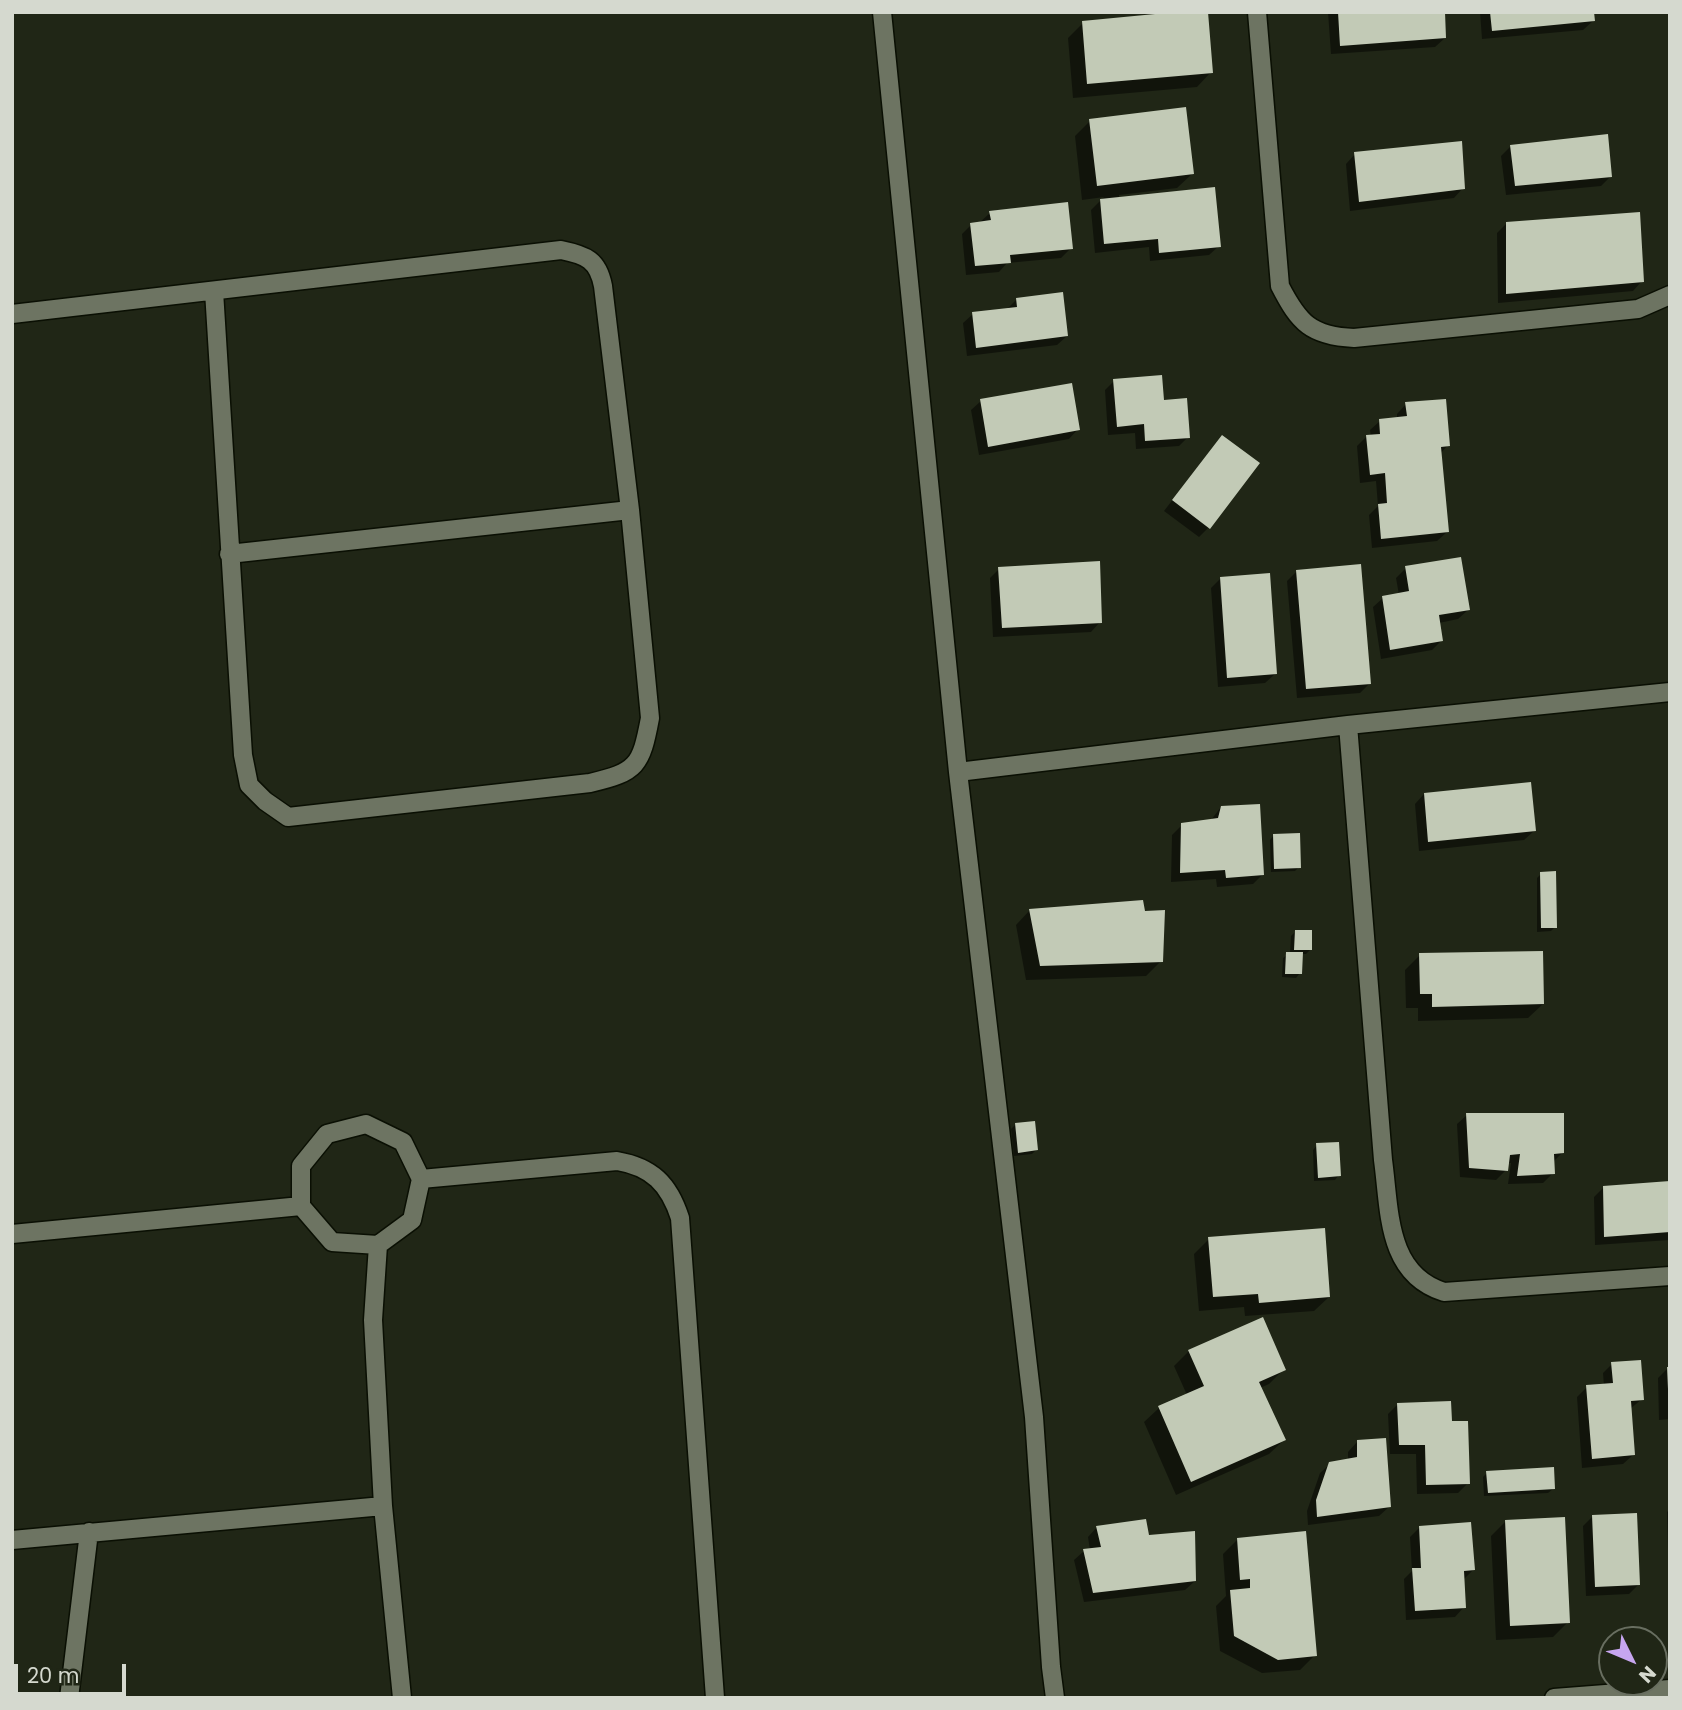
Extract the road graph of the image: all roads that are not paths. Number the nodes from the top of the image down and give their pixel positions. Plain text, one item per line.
1 (882, 12) edge
2 (1257, 12) edge
3 (214, 291) junction
4 (1670, 295) edge
5 (12, 314) edge
6 (630, 510) junction
7 (229, 554) junction
8 (1670, 692) edge
9 (1348, 725) junction
10 (958, 772) junction
11 (421, 1179) junction
12 (301, 1206) junction
13 (12, 1234) edge
14 (379, 1245) junction
15 (1670, 1276) edge
16 (383, 1506) junction
17 (89, 1532) junction
18 (12, 1539) edge
19 (1670, 1689) edge
20 (69, 1698) edge
21 (402, 1698) edge
22 (715, 1698) edge
23 (1055, 1698) edge
24 (1554, 1698) edge

1 - 10 street
2 - 4 street
3 - 5 street
3 - 6 street
3 - 7 street
6 - 7 street
6 - 7 street
8 - 9 street
9 - 10 street
9 - 15 street
10 - 23 street
11 - 12 street
11 - 14 street
11 - 22 street
12 - 13 street
12 - 14 street
14 - 16 street
16 - 17 street
16 - 21 street
17 - 18 street
17 - 20 street
19 - 24 street

